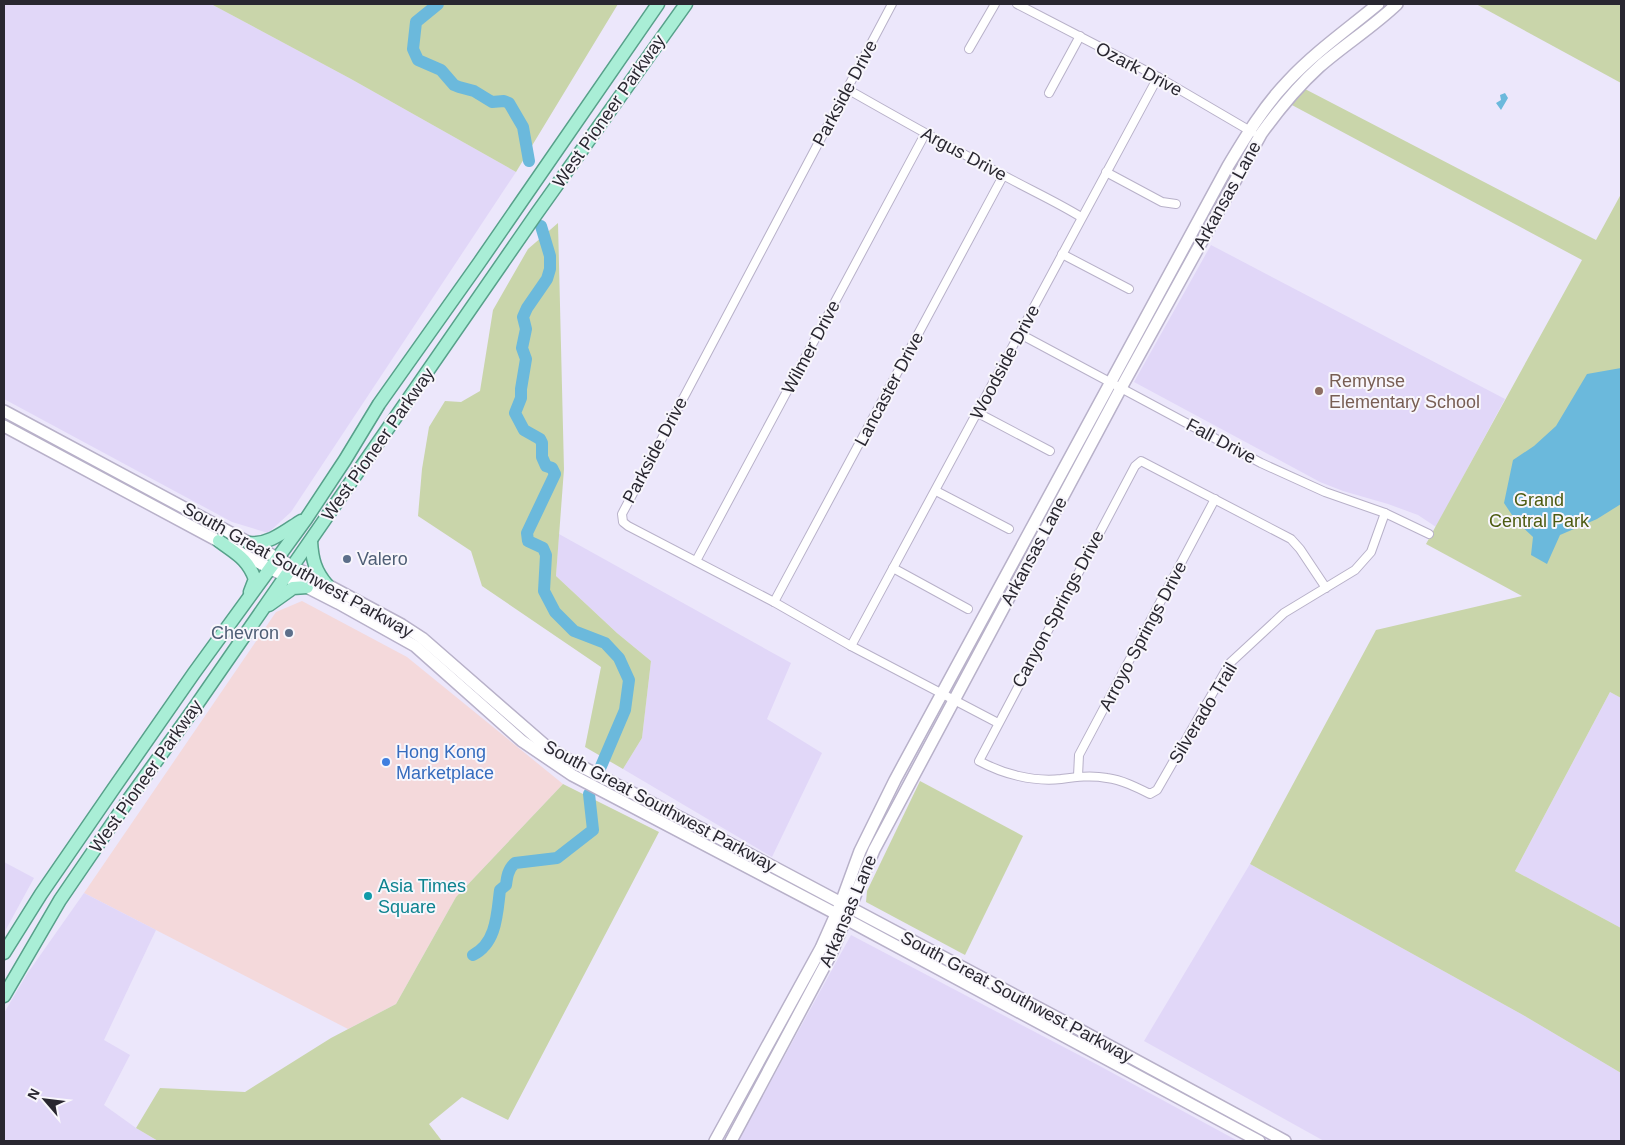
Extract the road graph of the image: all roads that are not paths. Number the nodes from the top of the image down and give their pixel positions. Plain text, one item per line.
1 (658, 4) edge
2 (686, 4) edge
3 (892, 4) edge
4 (995, 4) edge
5 (1017, 4) edge
6 (1397, 4) edge
7 (1370, 6) edge
8 (1376, 22) junction
9 (1080, 36) junction
10 (970, 49) dead end
11 (1158, 77) junction
12 (847, 89) junction
13 (1049, 93) dead end
14 (925, 134) junction
15 (1254, 134) junction
16 (1106, 172) junction
17 (1003, 176) junction
18 (1176, 204) dead end
19 (1081, 217) junction
20 (1062, 254) junction
21 (1129, 289) dead end
22 (1020, 334) junction
23 (1116, 385) junction
24 (4, 410) edge
25 (978, 413) junction
26 (4, 426) edge
27 (1050, 451) dead end
28 (936, 491) junction
29 (1216, 499) junction
30 (1385, 513) junction
31 (306, 519) junction
32 (1009, 529) dead end
33 (1429, 534) dead end
34 (219, 541) junction
35 (311, 541) junction
36 (249, 543) junction
37 (696, 561) junction
38 (274, 563) junction
39 (893, 568) junction
40 (289, 571) junction
41 (327, 585) junction
42 (307, 587) junction
43 (1326, 588) junction
44 (247, 601) junction
45 (774, 602) junction
46 (968, 609) dead end
47 (259, 613) junction
48 (851, 646) junction
49 (943, 694) junction
50 (954, 700) junction
51 (998, 723) junction
52 (1078, 776) junction
53 (114, 788) junction
54 (129, 799) junction
55 (843, 911) junction
56 (4, 954) edge
57 (964, 970) junction
58 (959, 980) junction
59 (4, 996) edge
60 (1080, 1030) junction
61 (1074, 1043) junction
62 (715, 1141) edge
63 (731, 1141) edge
64 (1259, 1141) edge
65 (1285, 1141) edge

1 - 31 main road, West Pioneer Parkway
2 - 35 main road, West Pioneer Parkway
3 - 12 street, Parkside Drive
4 - 10 street
5 - 9 street, Ozark Drive
6 - 8 main road, Arkansas Lane
7 - 8 street
7 - 15 main road, Arkansas Lane
8 - 15 main road, Arkansas Lane
9 - 11 street, Ozark Drive
9 - 13 street
11 - 15 street, Ozark Drive
11 - 16 street, Woodside Drive
12 - 14 street, Argus Drive
12 - 37 street, Parkside Drive
14 - 17 street, Argus Drive
14 - 37 street, Wilmer Drive
15 - 23 main road, Arkansas Lane
16 - 18 street
16 - 19 street, Woodside Drive
17 - 19 street, Argus Drive
17 - 45 street, Lancaster Drive
19 - 20 street, Woodside Drive
20 - 21 street
20 - 22 street, Woodside Drive
22 - 23 street, Fall Drive
22 - 25 street, Woodside Drive
23 - 30 street, Fall Drive
23 - 49 main road, Arkansas Lane
23 - 50 main road, Arkansas Lane
24 - 36 main road, South Great Southwest Parkway
25 - 27 street
25 - 28 street, Woodside Drive
26 - 34 main road, South Great Southwest Parkway
28 - 32 street
28 - 39 street, Woodside Drive
29 - 43 street
29 - 51 street, Canyon Springs Drive
29 - 52 street, Arroyo Springs Drive
30 - 33 street, Fall Drive
30 - 43 street, Silverado Trail
31 - 36 main road
31 - 38 main road, West Pioneer Parkway
34 - 38 main road, South Great Southwest Parkway
34 - 44 main road
35 - 40 main road, West Pioneer Parkway
35 - 41 main road
36 - 38 main road, South Great Southwest Parkway
37 - 45 street, Parkside Drive
38 - 40 main road, South Great Southwest Parkway
38 - 44 main road, West Pioneer Parkway
39 - 46 street
39 - 48 street, Woodside Drive
40 - 41 main road, South Great Southwest Parkway
40 - 42 main road, South Great Southwest Parkway
40 - 47 main road, West Pioneer Parkway
41 - 55 main road, South Great Southwest Parkway
42 - 47 main road
42 - 55 main road, South Great Southwest Parkway
43 - 52 street, Silverado Trail
44 - 53 main road, West Pioneer Parkway
45 - 48 street, Parkside Drive
47 - 54 main road, West Pioneer Parkway
48 - 49 street, Parkside Drive
49 - 50 street, Parkside Drive
49 - 55 main road, Arkansas Lane
50 - 51 street, Parkside Drive
50 - 55 main road, Arkansas Lane
51 - 52 street, Canyon Springs Drive
53 - 54 main road
53 - 56 main road, West Pioneer Parkway
54 - 59 main road, West Pioneer Parkway
55 - 57 main road, South Great Southwest Parkway
55 - 58 main road, South Great Southwest Parkway
55 - 62 main road, Arkansas Lane
55 - 63 main road, Arkansas Lane
57 - 58 main road
57 - 60 main road, South Great Southwest Parkway
58 - 61 main road, South Great Southwest Parkway
60 - 61 main road
60 - 65 main road, South Great Southwest Parkway
61 - 64 main road, South Great Southwest Parkway

